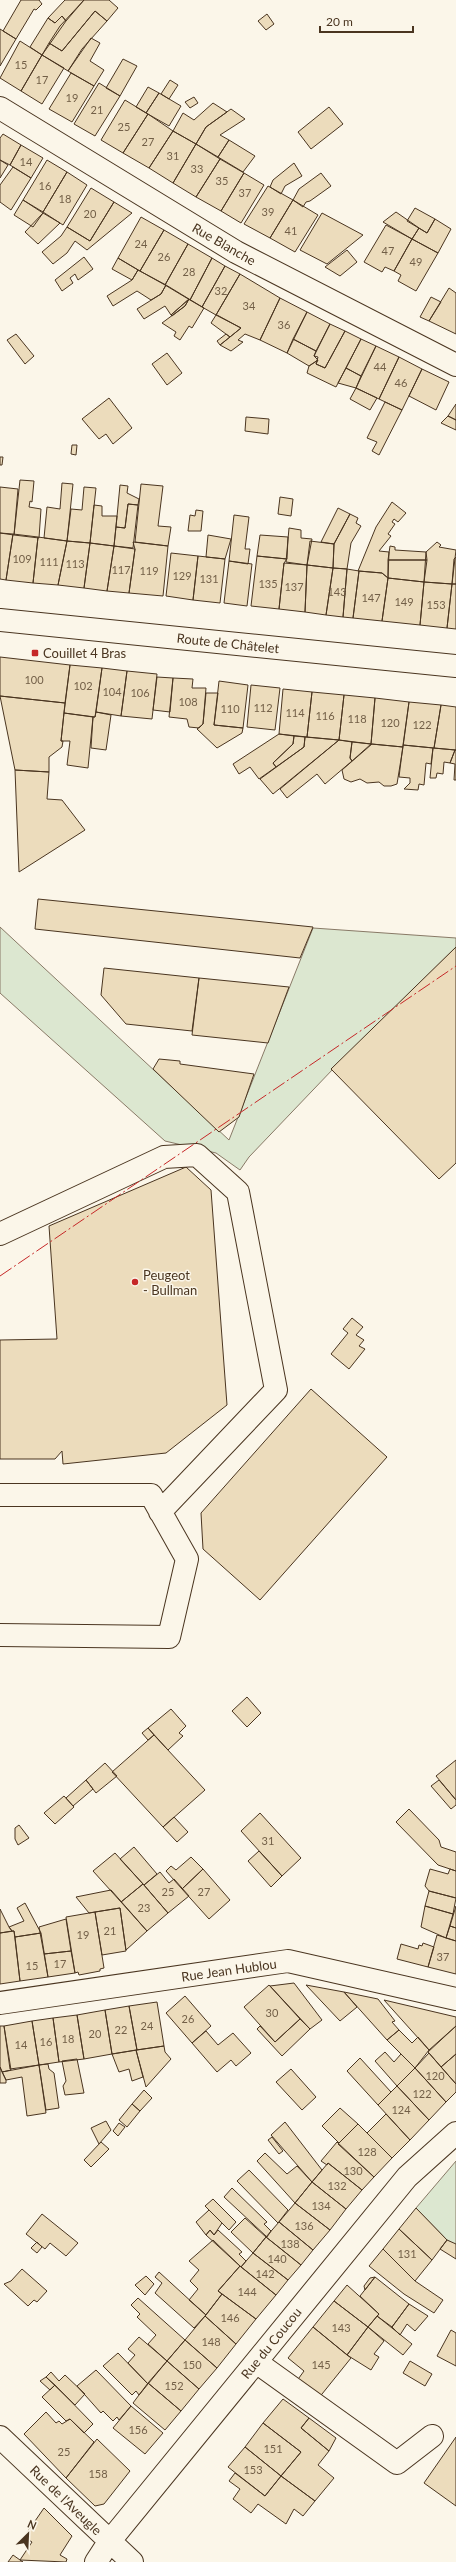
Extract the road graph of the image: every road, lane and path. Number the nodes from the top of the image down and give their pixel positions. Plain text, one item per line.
1 (0, 108) edge
2 (456, 365) edge
3 (0, 620) edge
4 (456, 666) edge
5 (0, 1234) edge
6 (0, 1495) edge
7 (160, 1512) junction
8 (0, 1635) edge
9 (456, 1999) edge
10 (0, 2003) edge
11 (456, 2134) edge
12 (256, 2362) junction
13 (432, 2436) dead end
14 (0, 2437) edge
15 (109, 2542) junction
16 (96, 2562) edge
17 (132, 2562) edge

1 - 2 street, Rue Blanche
3 - 4 street, Route de Châtelet
5 - 7 street
6 - 7 street
7 - 8 street
9 - 10 street, Rue Jean Hublou
11 - 12 street, Rue du Coucou
12 - 13 street
12 - 15 street, Rue du Coucou
14 - 15 street, Rue de l'Aveugle
15 - 16 street, Rue du Coucou
15 - 17 street, Rue de l'Aveugle

